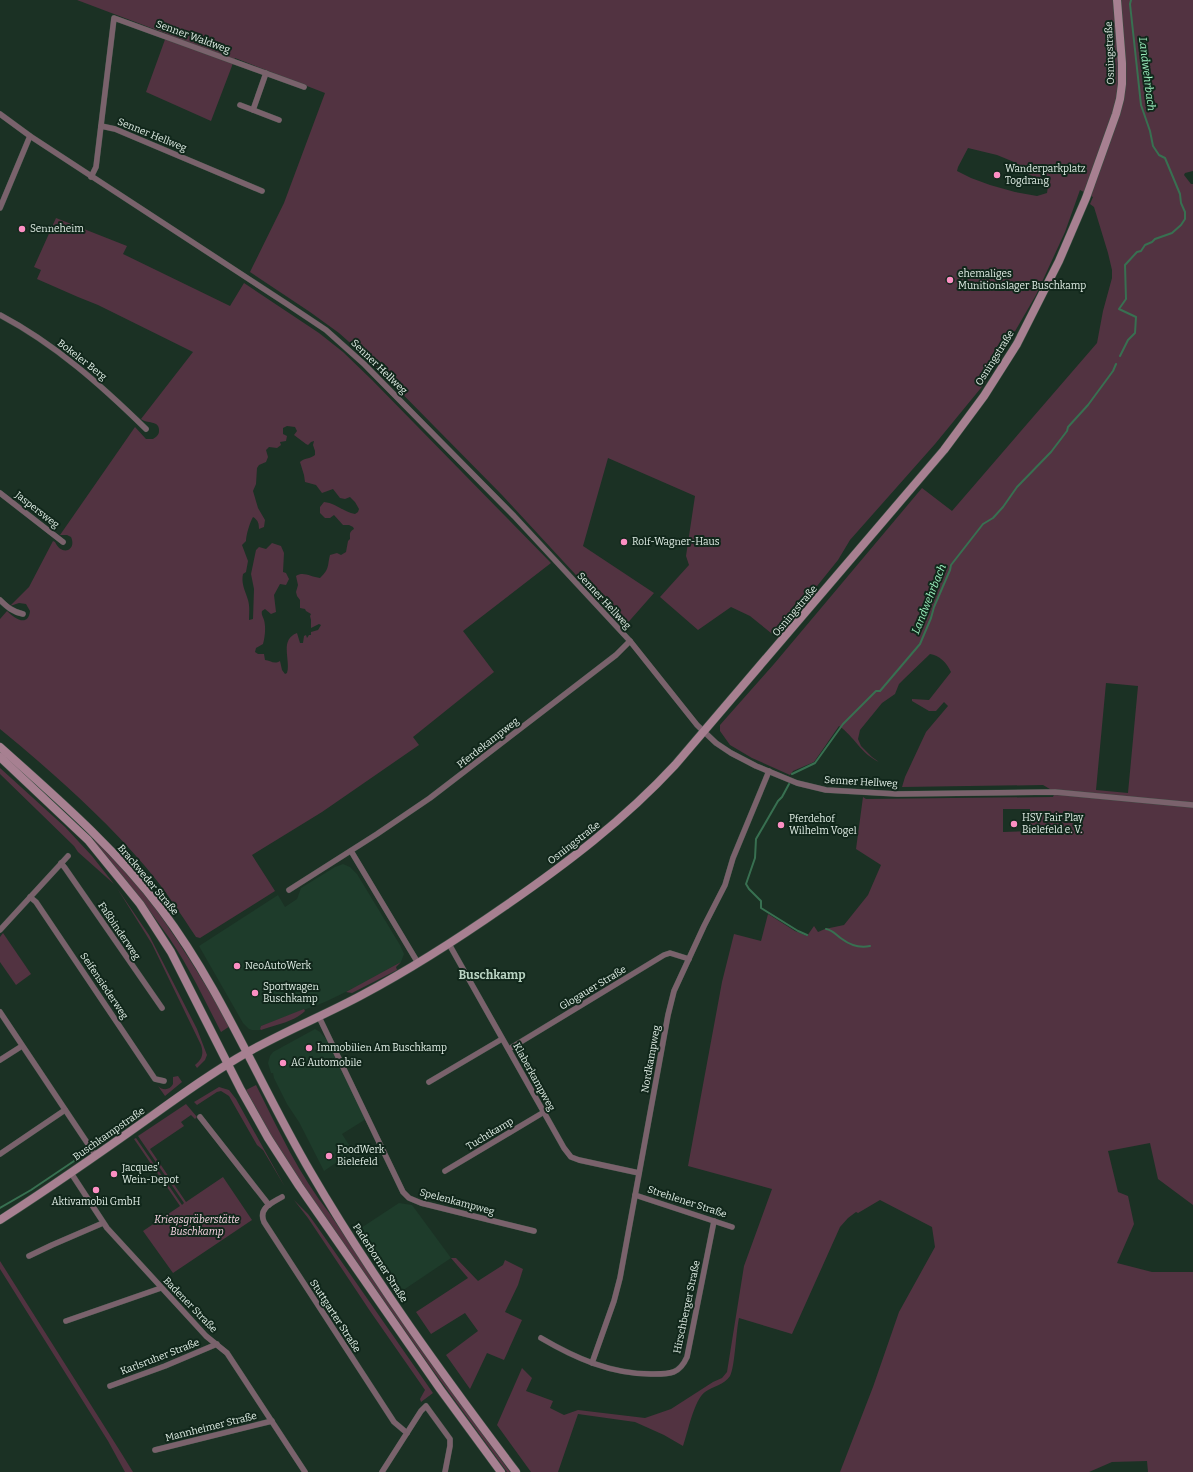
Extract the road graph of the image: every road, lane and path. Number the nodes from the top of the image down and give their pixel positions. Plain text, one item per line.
1 (1118, 0) edge
2 (114, 18) joint
3 (266, 73) junction
4 (304, 87) dead end
5 (240, 105) dead end
6 (253, 110) junction
7 (0, 114) edge
8 (279, 120) dead end
9 (101, 126) junction
10 (30, 136) junction
11 (91, 177) junction
12 (262, 190) dead end
13 (1, 205) edge
14 (0, 315) edge
15 (146, 429) dead end
16 (0, 493) edge
17 (63, 542) dead end
18 (0, 600) edge
19 (23, 614) dead end
20 (630, 641) junction
21 (704, 732) junction
22 (0, 747) edge
23 (0, 757) edge
24 (769, 771) junction
25 (1193, 805) edge
26 (351, 851) junction
27 (68, 856) dead end
28 (61, 864) junction
29 (289, 890) dead end
30 (30, 897) junction
31 (0, 930) edge
32 (449, 944) junction
33 (689, 959) junction
34 (418, 963) junction
35 (162, 1008) dead end
36 (0, 1012) edge
37 (319, 1017) junction
38 (502, 1039) junction
39 (22, 1046) junction
40 (509, 1049) junction
41 (248, 1052) junction
42 (0, 1060) edge
43 (228, 1064) junction
44 (164, 1081) dead end
45 (429, 1082) dead end
46 (65, 1110) junction
47 (544, 1112) junction
48 (200, 1117) dead end
49 (0, 1154) edge
50 (96, 1156) junction
51 (445, 1171) dead end
52 (71, 1173) junction
53 (639, 1173) junction
54 (635, 1195) junction
55 (282, 1197) dead end
56 (269, 1204) junction
57 (0, 1220) edge
58 (714, 1220) junction
59 (103, 1223) junction
60 (732, 1227) dead end
61 (534, 1231) dead end
62 (29, 1256) dead end
63 (161, 1288) junction
64 (66, 1321) dead end
65 (541, 1338) dead end
66 (217, 1344) junction
67 (592, 1363) junction
68 (110, 1386) dead end
69 (272, 1421) junction
70 (407, 1433) junction
71 (155, 1450) dead end
72 (305, 1472) edge
73 (382, 1472) edge
74 (445, 1472) edge
75 (501, 1472) edge
76 (516, 1472) edge

1 - 21 main road, Osningstraße
2 - 3 street, Senner Waldweg
2 - 9 street, Senner Hellweg
3 - 4 street, Senner Waldweg
3 - 6 street
5 - 6 street
6 - 8 street
7 - 10 street, Senner Hellweg
9 - 11 street, Senner Hellweg
9 - 12 street, Senner Hellweg
10 - 11 street, Senner Hellweg
10 - 13 street
11 - 20 street, Senner Hellweg
14 - 15 street, Bokeler Berg
16 - 17 street, Jaspersweg
18 - 19 street
20 - 21 street, Senner Hellweg
20 - 26 street, Pferdekampweg
21 - 24 street, Senner Hellweg
21 - 32 main road, Osningstraße
22 - 41 main road, Brackweder Straße
23 - 43 main road, Brackweder Straße
24 - 25 street, Senner Hellweg
24 - 33 street, Nordkampweg
26 - 29 street, Pferdekampweg
26 - 34 street
27 - 28 street
28 - 30 street
28 - 35 street, Faßbinderweg
30 - 31 street
30 - 44 street, Seifensiederweg
32 - 34 main road, Osningstraße
32 - 38 street, Klaberkampweg
33 - 40 street, Glogauer Straße
33 - 53 street, Nordkampweg
34 - 37 main road, Osningstraße
36 - 39 street
37 - 41 main road, Osningstraße
37 - 61 street, Spelenkampweg
38 - 40 street, Klaberkampweg
38 - 45 street
39 - 42 street
39 - 46 street
40 - 47 street, Klaberkampweg
41 - 43 main road, Buschkampstraße
41 - 76 main road, Paderborner Straße
43 - 50 main road, Buschkampstraße
43 - 75 main road
46 - 49 street
46 - 50 street
47 - 51 street, Tuchtkamp
47 - 53 street, Klaberkampweg
48 - 56 street
50 - 52 main road, Buschkampstraße
52 - 57 main road, Buschkampstraße
52 - 59 street, Badener Straße
53 - 54 street, Nordkampweg
54 - 58 street, Strehlener Straße
54 - 67 street, Nordkampweg
55 - 56 street
56 - 70 street, Stuttgarter Straße
58 - 60 street, Strehlener Straße
58 - 67 street, Hirschberger Straße
59 - 62 street
59 - 63 street, Badener Straße
63 - 64 street
63 - 66 street, Badener Straße
65 - 67 street, Hirschberger Straße
66 - 68 street, Karlsruher Straße
66 - 69 street, Badener Straße
69 - 71 street, Mannheimer Straße
69 - 72 street, Badener Straße
70 - 73 street
70 - 74 street

